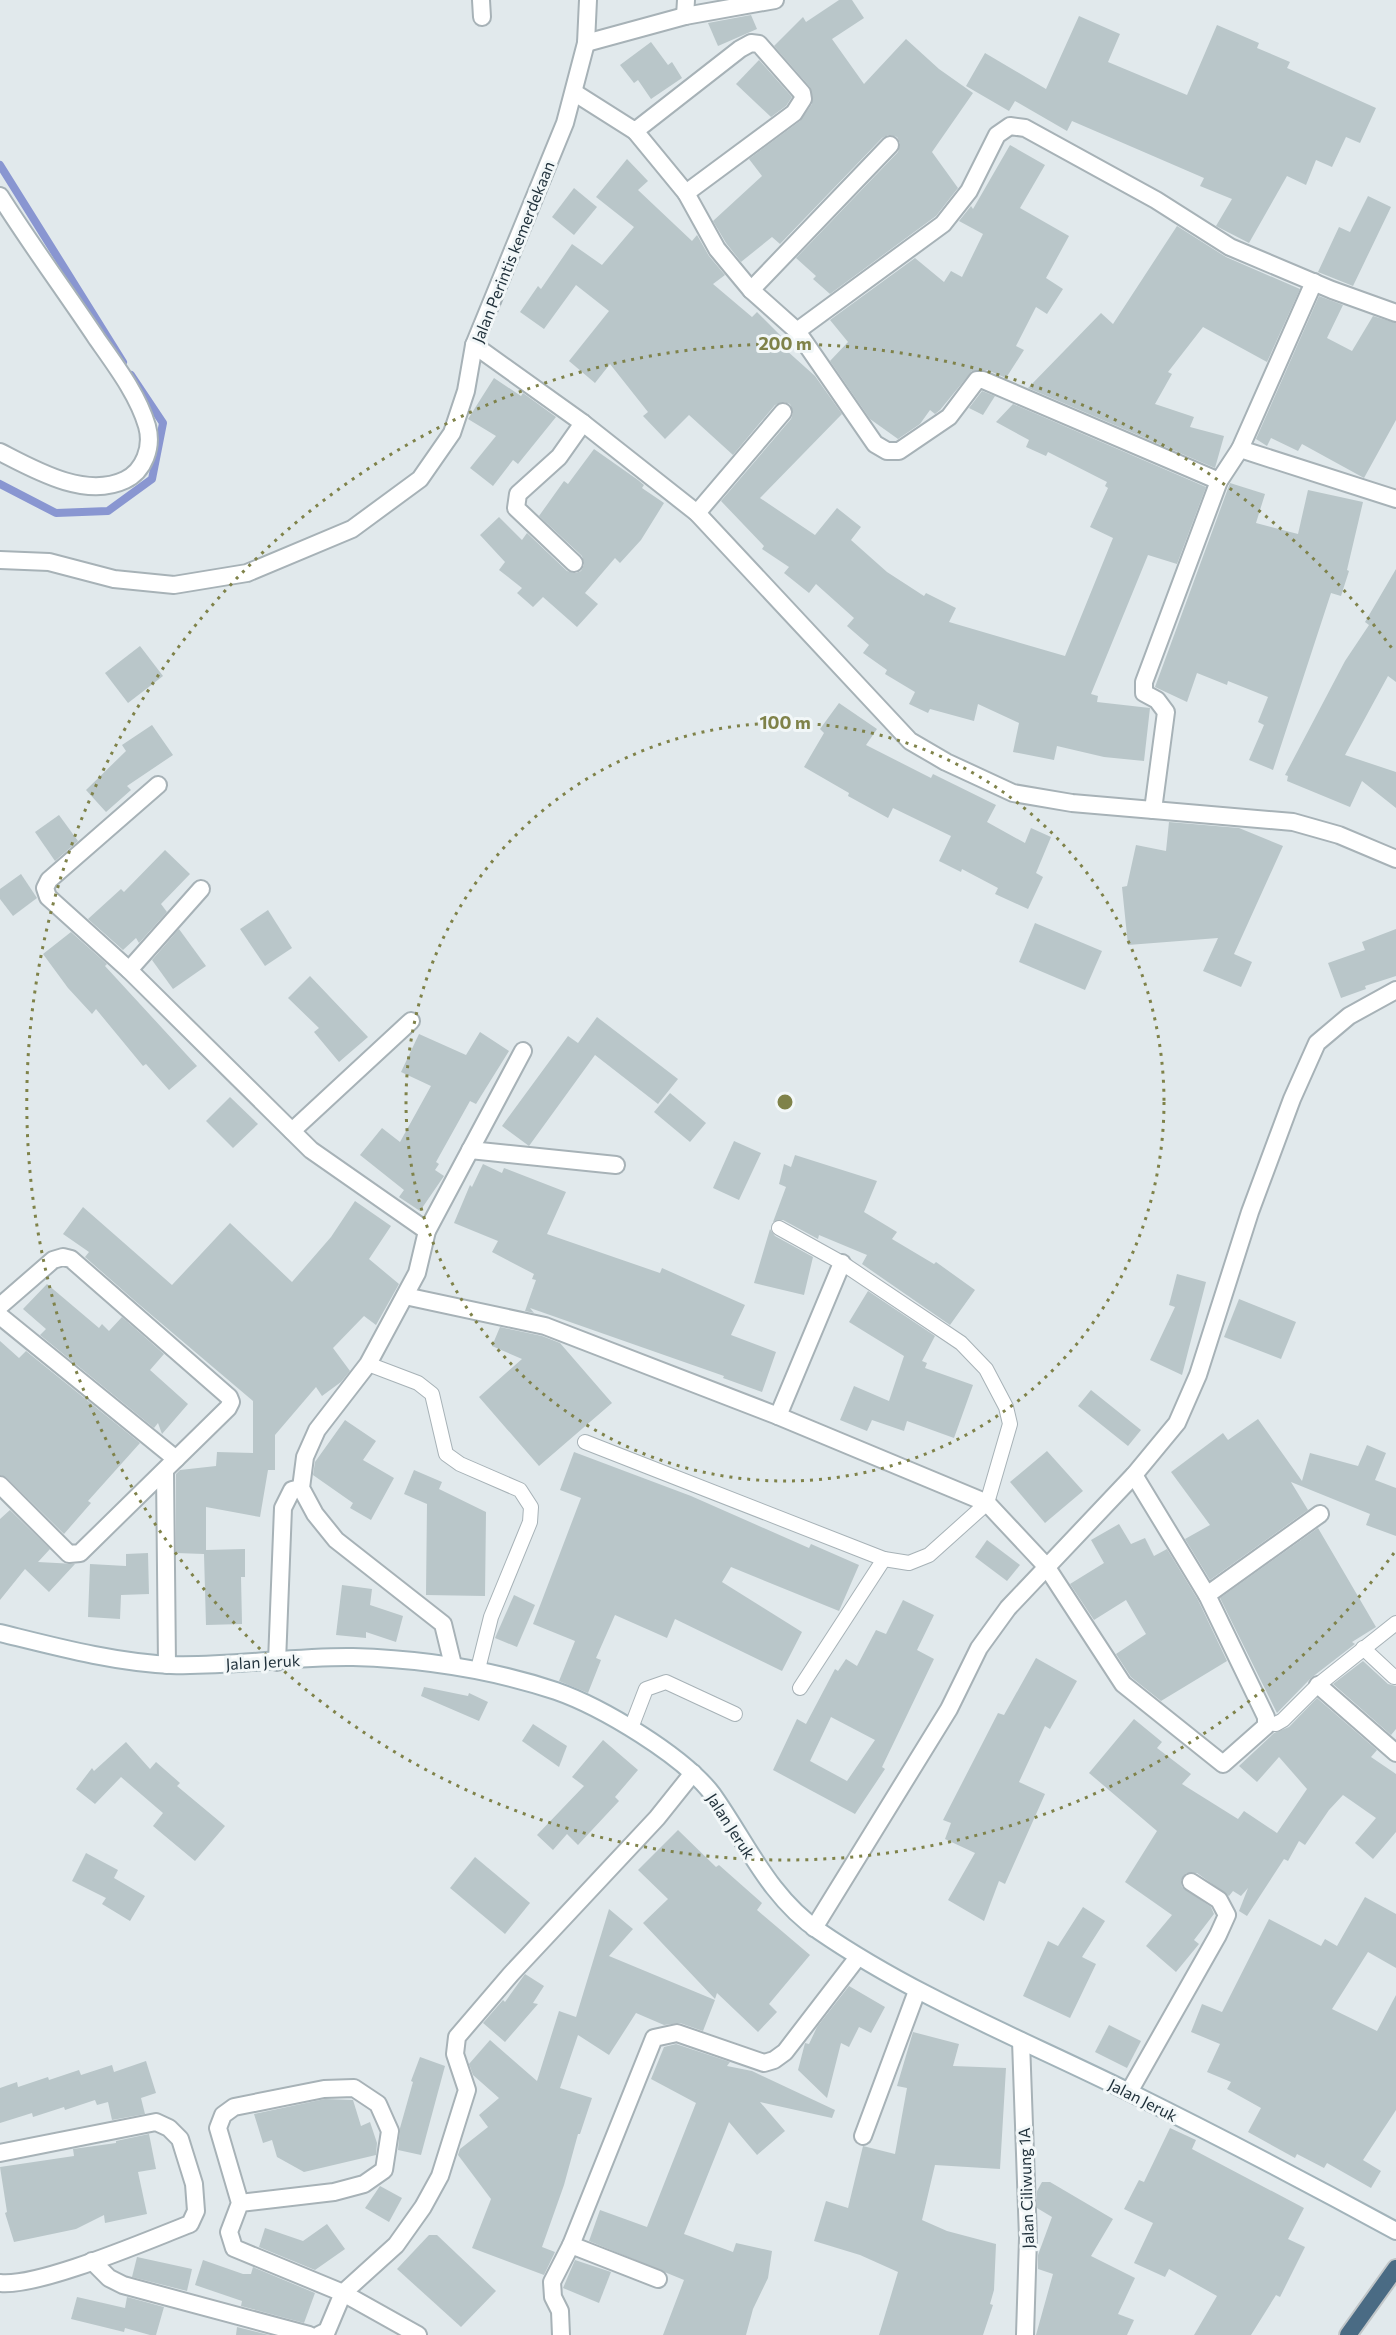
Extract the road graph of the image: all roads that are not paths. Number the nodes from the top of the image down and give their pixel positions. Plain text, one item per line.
1 (588, 0) edge
2 (775, 0) edge
3 (686, 8) edge
4 (586, 44) junction
5 (575, 93) junction
6 (635, 131) junction
7 (890, 145) dead end
8 (686, 193) junction
9 (0, 196) edge
10 (1314, 282) junction
11 (751, 290) junction
12 (1396, 312) edge
13 (797, 331) junction
14 (474, 345) junction
15 (783, 412) dead end
16 (583, 423) junction
17 (1240, 449) junction
18 (0, 452) edge
19 (1219, 481) junction
20 (1396, 499) edge
21 (698, 513) junction
22 (0, 560) edge
23 (574, 563) dead end
24 (158, 785) dead end
25 (1153, 810) junction
26 (1396, 859) edge
27 (201, 889) dead end
28 (129, 970) junction
29 (1396, 990) edge
30 (411, 1022) dead end
31 (523, 1052) dead end
32 (292, 1131) junction
33 (470, 1150) junction
34 (616, 1165) dead end
35 (779, 1228) dead end
36 (427, 1231) junction
37 (842, 1263) junction
38 (405, 1296) junction
39 (0, 1306) edge
40 (0, 1316) edge
41 (368, 1364) junction
42 (778, 1416) junction
43 (585, 1442) dead end
44 (171, 1465) junction
45 (1134, 1474) junction
46 (0, 1485) edge
47 (301, 1488) junction
48 (987, 1503) junction
49 (1320, 1514) dead end
50 (884, 1559) junction
51 (1046, 1566) junction
52 (1207, 1595) junction
53 (1396, 1623) edge
54 (0, 1633) edge
55 (1363, 1648) junction
56 (277, 1662) junction
57 (167, 1665) junction
58 (453, 1665) junction
59 (478, 1670) junction
60 (1394, 1677) dead end
61 (1318, 1685) junction
62 (800, 1688) dead end
63 (735, 1714) dead end
64 (1267, 1723) junction
65 (630, 1728) junction
66 (1396, 1753) edge
67 (693, 1773) junction
68 (1191, 1882) dead end
69 (814, 1928) junction
70 (858, 1957) junction
71 (917, 1991) junction
72 (1021, 2041) junction
73 (1128, 2092) junction
74 (862, 2136) dead end
75 (0, 2153) edge
76 (240, 2203) junction
77 (1396, 2231) edge
78 (571, 2245) junction
79 (92, 2261) junction
80 (1396, 2268) edge
81 (658, 2279) dead end
82 (0, 2283) edge
83 (342, 2293) junction
84 (309, 2335) edge
85 (319, 2335) edge
86 (418, 2335) edge
87 (561, 2335) edge
88 (1025, 2335) edge
89 (1348, 2335) edge

1 - 4 street, Jalan Perintis kemerdekaan
2 - 3 street
3 - 4 street
4 - 5 street, Jalan Perintis kemerdekaan
5 - 6 street
5 - 14 street, Jalan Perintis kemerdekaan
6 - 8 street
6 - 8 street
7 - 11 street
8 - 11 street
9 - 18 street
10 - 12 street
10 - 13 street
10 - 17 street
11 - 13 street
13 - 19 street
14 - 16 street
14 - 22 street, Jalan Perintis kemerdekaan
15 - 21 street
16 - 21 street
16 - 23 street
17 - 19 street
17 - 20 street
19 - 25 street
21 - 25 street
24 - 28 street
25 - 26 street
27 - 28 street
28 - 32 street
29 - 45 street
30 - 32 street
31 - 33 street
32 - 36 street
33 - 34 street
33 - 36 street
35 - 37 lane
36 - 38 street
37 - 42 street
37 - 48 lane
38 - 41 street
38 - 42 street
39 - 44 street
40 - 44 street
41 - 47 street
41 - 59 lane
42 - 48 street
43 - 50 lane
44 - 46 street
44 - 57 street
45 - 51 street
45 - 52 street
47 - 56 street
47 - 58 street
48 - 50 lane
48 - 51 street
49 - 52 street
50 - 62 lane
51 - 64 street
51 - 69 street
52 - 64 street
53 - 55 lane
54 - 57 street, Jalan Jeruk
55 - 60 lane
55 - 61 lane
56 - 57 street, Jalan Jeruk
56 - 58 street, Jalan Jeruk
58 - 59 street, Jalan Jeruk
59 - 65 street, Jalan Jeruk
61 - 64 lane
61 - 66 street
63 - 65 lane
65 - 67 street, Jalan Jeruk
67 - 69 street, Jalan Jeruk
67 - 83 street
68 - 73 street
69 - 70 street, Jalan Jeruk
70 - 71 street, Jalan Jeruk
70 - 78 street
71 - 72 street, Jalan Jeruk
71 - 74 street
72 - 73 street, Jalan Jeruk
72 - 88 street, Jalan Ciliwung 1A
73 - 77 street, Jalan Jeruk
75 - 79 street
76 - 76 street
76 - 83 street
78 - 81 street
78 - 87 street
79 - 82 street
79 - 84 street
80 - 89 highway
83 - 85 street
83 - 86 street

